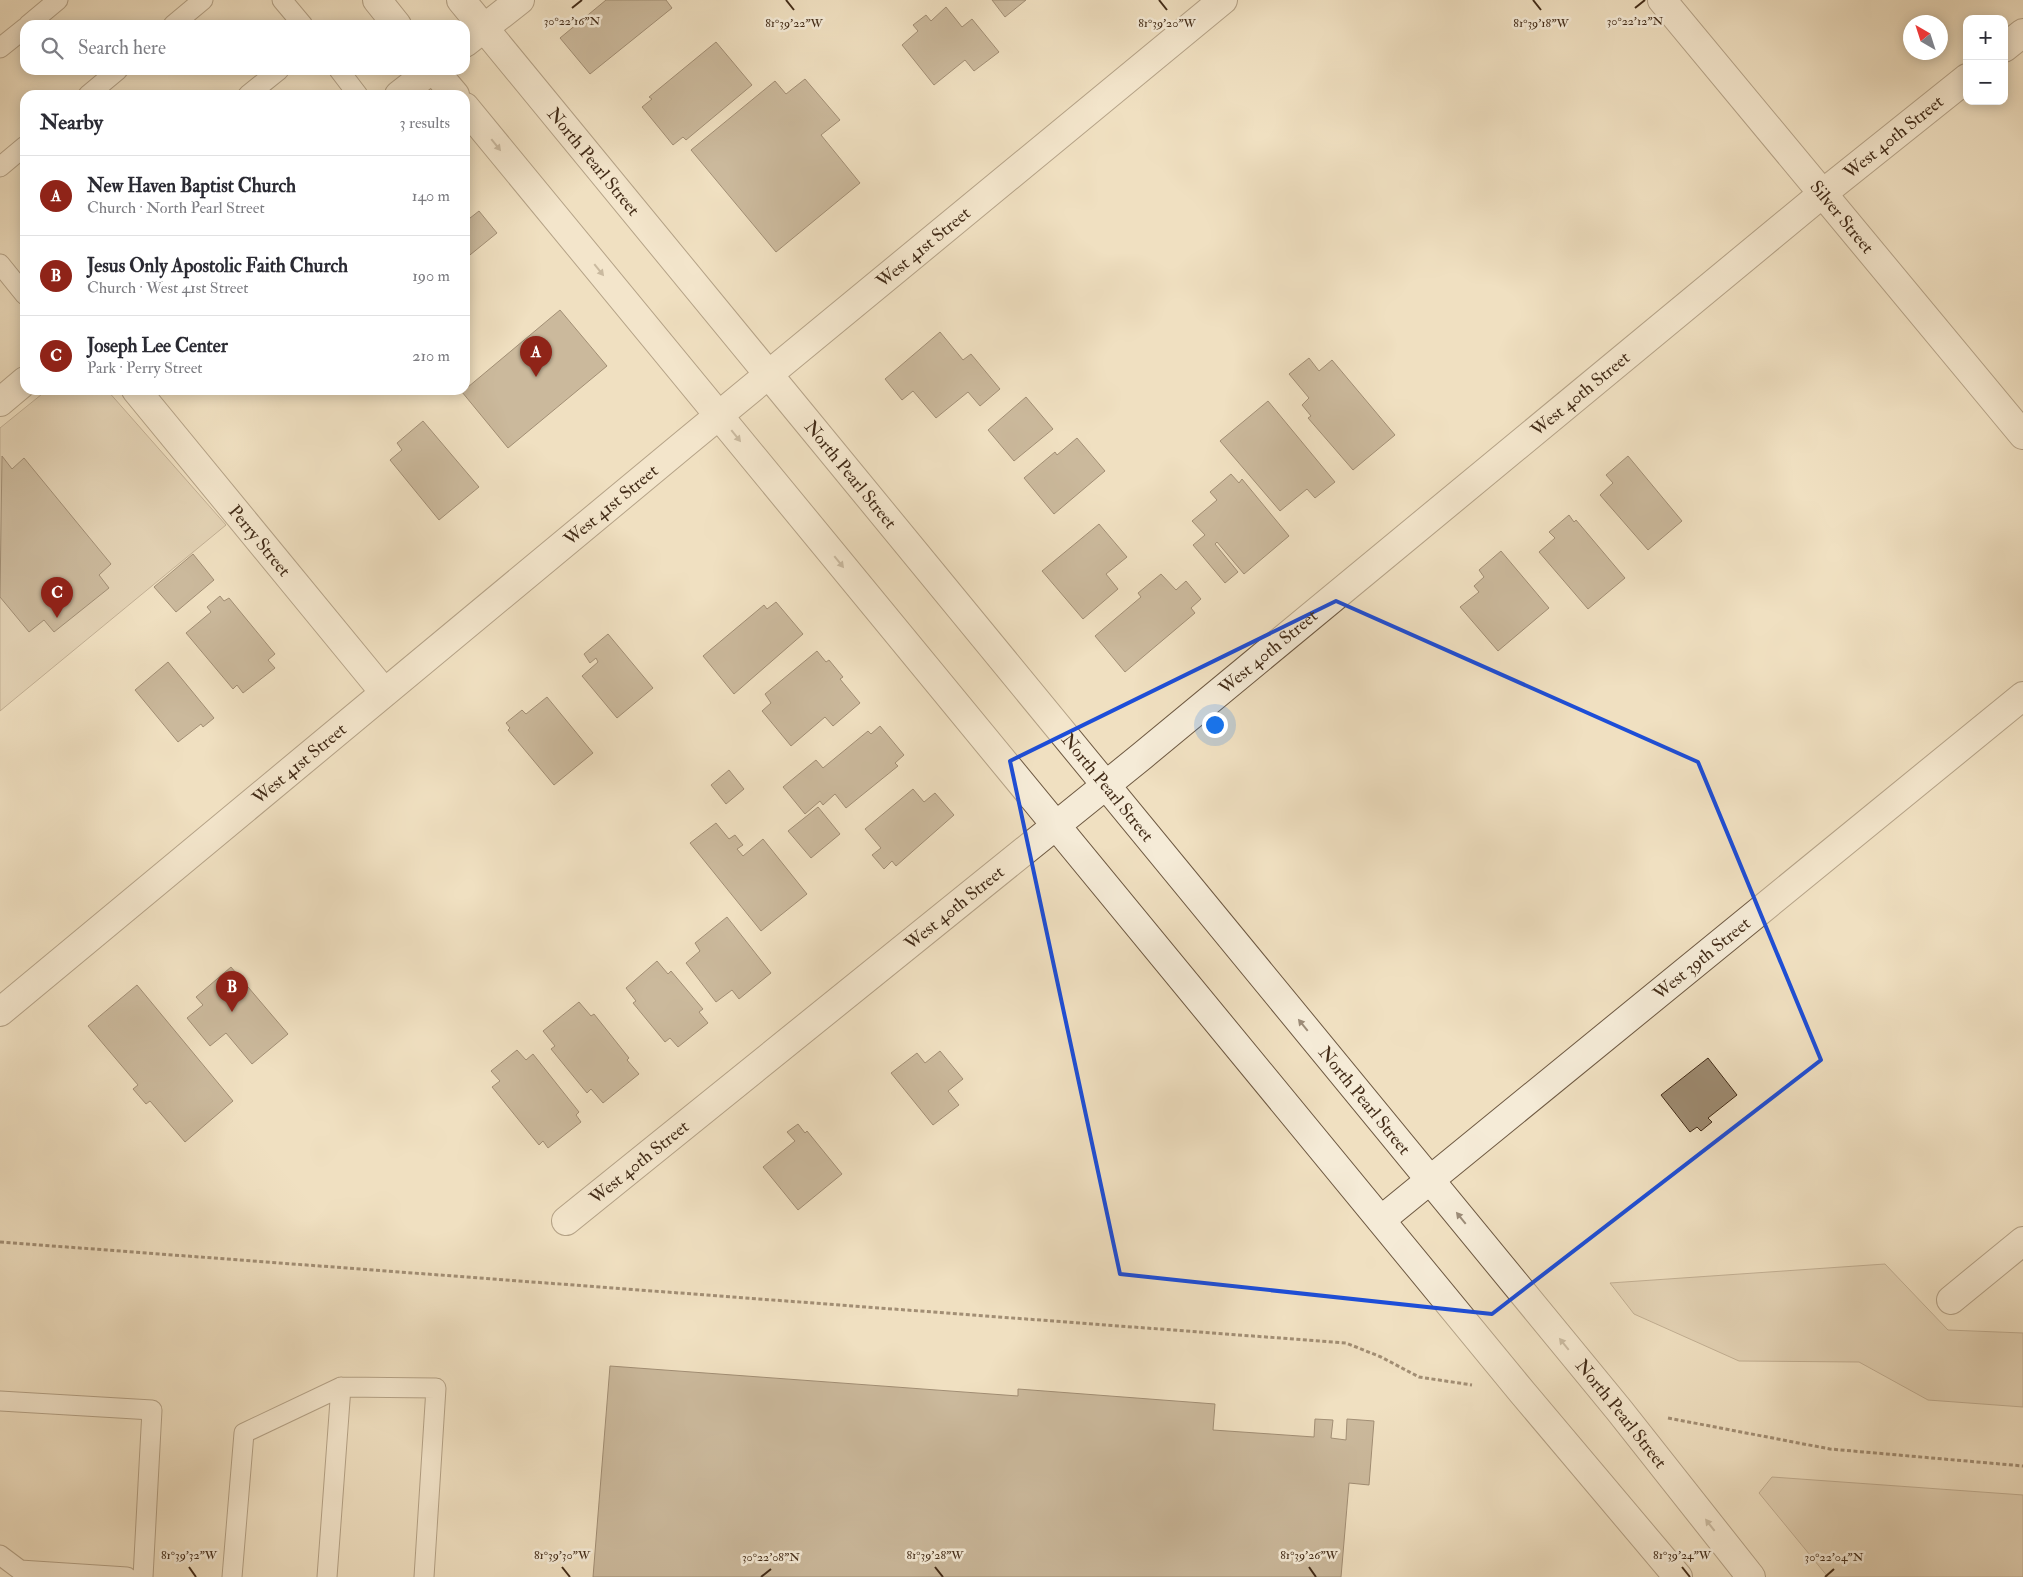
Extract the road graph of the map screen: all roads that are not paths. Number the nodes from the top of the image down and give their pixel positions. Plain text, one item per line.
1 (58, 0) edge
2 (204, 0) edge
3 (282, 0) edge
4 (377, 0) edge
5 (461, 0) edge
6 (520, 0) edge
7 (1223, 0) edge
8 (1662, 0) edge
9 (34, 20) edge
10 (179, 20) edge
11 (299, 20) edge
12 (393, 20) edge
13 (469, 20) edge
14 (470, 23) edge
15 (20, 32) edge
16 (2023, 33) edge
17 (475, 36) edge
18 (2008, 45) edge
19 (0, 48) edge
20 (112, 75) edge
21 (273, 75) edge
22 (343, 75) edge
23 (426, 75) edge
24 (437, 75) edge
25 (1963, 81) edge
26 (94, 90) edge
27 (254, 90) edge
28 (354, 90) edge
29 (406, 90) edge
30 (451, 90) edge
31 (470, 113) edge
32 (20, 150) edge
33 (0, 167) edge
34 (1822, 194) junction
35 (0, 264) edge
36 (20, 284) edge
37 (769, 375) junction
38 (20, 385) edge
39 (140, 395) edge
40 (0, 402) edge
41 (719, 416) junction
42 (2023, 435) edge
43 (384, 692) junction
44 (2023, 696) edge
45 (1105, 784) junction
46 (1055, 824) junction
47 (0, 1012) edge
48 (1430, 1181) junction
49 (1381, 1220) junction
50 (566, 1221) dead end
51 (2023, 1241) edge
52 (1951, 1300) dead end
53 (341, 1387) junction
54 (0, 1401) edge
55 (0, 1555) edge
56 (127, 1577) edge
57 (144, 1577) edge
58 (232, 1577) edge
59 (327, 1577) edge
60 (424, 1577) edge
61 (1678, 1577) edge
62 (1751, 1577) edge

1 - 9 lane
2 - 10 lane
3 - 11 lane
4 - 12 street
5 - 13 street, North Pearl Street
6 - 17 street
7 - 37 street, West 41st Street
8 - 34 street, Silver Street
14 - 17 street, North Pearl Street
15 - 19 lane
16 - 18 street
17 - 37 street, North Pearl Street
20 - 26 lane
21 - 27 lane
22 - 28 lane
23 - 29 street
24 - 30 street
25 - 34 street, West 40th Street
31 -> 41 street
32 - 33 lane
34 - 42 street, Silver Street
34 - 45 street, West 40th Street
35 - 36 lane
37 - 41 street, West 41st Street
37 - 45 street, North Pearl Street
38 - 40 street
39 - 43 street, Perry Street
41 - 43 street, West 41st Street
41 -> 46 street
43 - 47 street, West 41st Street
44 - 48 street, West 39th Street
45 - 46 street, West 40th Street
48 -> 45 street, North Pearl Street
46 - 49 street
46 - 50 street, West 40th Street
48 - 49 street, West 39th Street
62 -> 48 street, North Pearl Street
49 - 61 street
51 - 52 street
53 - 58 lane
53 - 59 lane
53 - 60 lane
54 - 57 lane
55 - 56 lane

